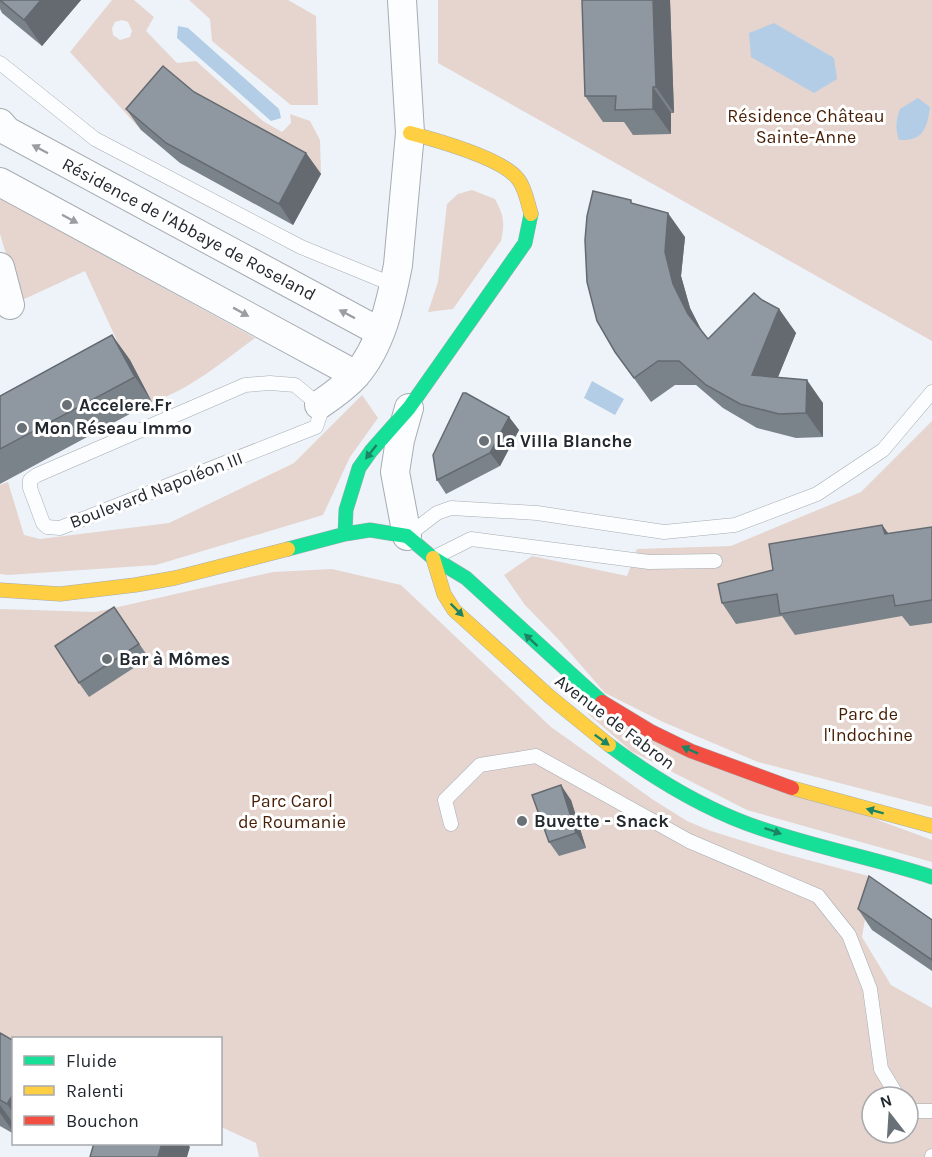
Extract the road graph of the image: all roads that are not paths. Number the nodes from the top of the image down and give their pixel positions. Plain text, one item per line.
1 (402, 0) edge
2 (0, 63) edge
3 (0, 123) edge
4 (410, 133) junction
5 (0, 182) edge
6 (0, 267) edge
7 (394, 285) junction
8 (10, 305) dead end
9 (380, 332) junction
10 (356, 375) junction
11 (932, 392) edge
12 (319, 405) junction
13 (410, 408) junction
14 (345, 534) junction
15 (407, 536) junction
16 (433, 558) junction
17 (715, 561) dead end
18 (0, 590) edge
19 (451, 824) dead end
20 (932, 826) edge
21 (932, 877) edge
22 (891, 1085) edge

1 - 4 street
2 - 7 lane
9 -> 3 street, Résidence de l'Abbaye de Roseland
4 - 7 street
4 - 13 street
5 -> 10 street
6 - 8 street
7 - 9 street
9 - 10 street
10 - 12 street
11 - 15 lane
12 - 12 lane, Boulevard Napoléon III
13 -> 14 street
13 - 15 street
14 - 15 street
14 - 18 street
15 - 16 street, Avenue de Fabron
16 - 17 lane
20 -> 16 street, Avenue de Fabron
16 -> 21 street, Avenue de Fabron
19 - 22 lane

